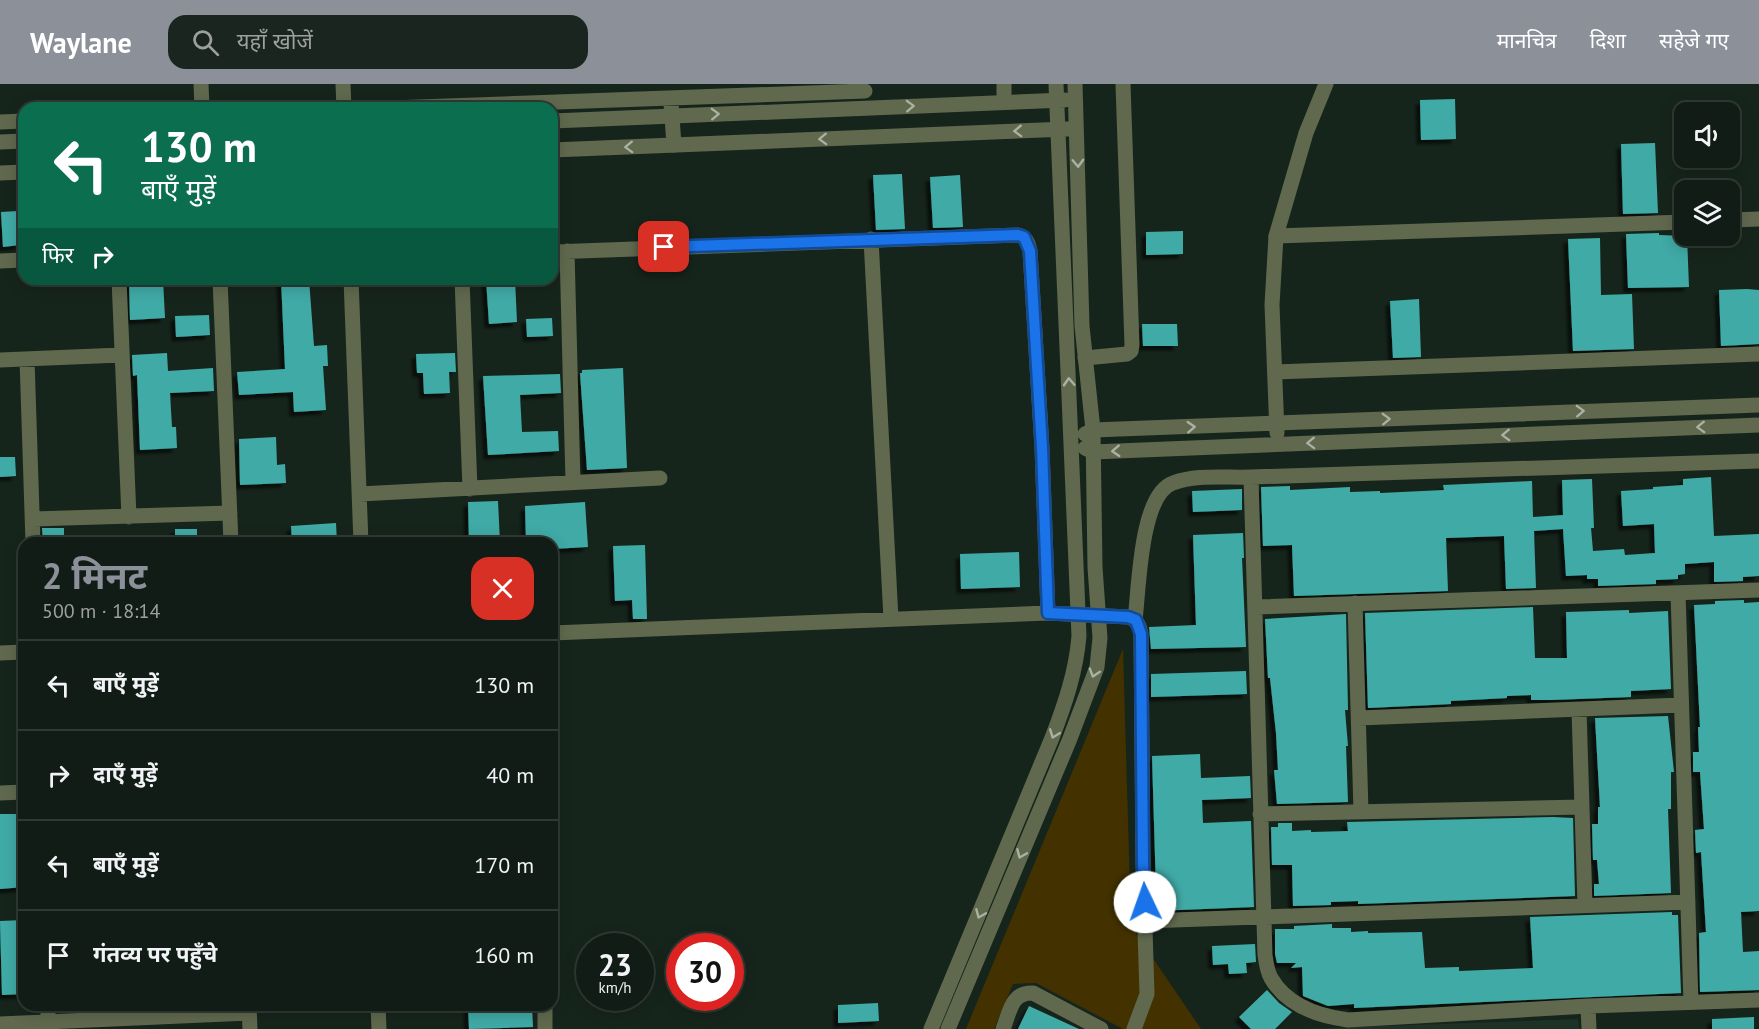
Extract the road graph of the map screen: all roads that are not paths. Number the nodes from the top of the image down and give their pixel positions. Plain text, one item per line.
1 (201, 84) edge
2 (343, 84) edge
3 (1004, 84) edge
4 (1056, 84) edge
5 (1075, 84) edge
6 (1123, 84) edge
7 (1326, 84) edge
8 (865, 87) edge
9 (670, 99) junction
10 (1076, 100) junction
11 (1057, 101) junction
12 (202, 102) edge
13 (344, 102) edge
14 (1004, 102) junction
15 (558, 103) edge
16 (866, 108) junction
17 (672, 116) junction
18 (18, 121) edge
19 (558, 121) edge
20 (0, 122) edge
21 (1077, 128) junction
22 (1058, 129) junction
23 (18, 141) edge
24 (0, 142) edge
25 (674, 145) junction
26 (558, 150) edge
27 (18, 172) edge
28 (0, 173) edge
29 (1759, 219) edge
30 (1740, 220) edge
31 (1674, 222) edge
32 (1276, 236) junction
33 (871, 239) junction
34 (559, 251) edge
35 (18, 260) edge
36 (0, 261) edge
37 (119, 285) edge
38 (220, 285) edge
39 (351, 285) edge
40 (462, 285) edge
41 (1759, 354) edge
42 (121, 355) junction
43 (1085, 358) junction
44 (27, 359) junction
45 (0, 360) edge
46 (1275, 372) junction
47 (1759, 405) edge
48 (1277, 423) junction
49 (1759, 425) edge
50 (1093, 430) junction
51 (1072, 440) junction
52 (1277, 445) junction
53 (1093, 452) junction
54 (1759, 461) edge
55 (1251, 477) junction
56 (660, 478) dead end
57 (573, 482) junction
58 (470, 489) junction
59 (360, 494) junction
60 (230, 513) junction
61 (129, 516) junction
62 (33, 519) junction
63 (33, 537) edge
64 (231, 537) edge
65 (361, 537) edge
66 (1759, 590) edge
67 (1678, 593) junction
68 (1355, 603) junction
69 (1256, 607) junction
70 (1048, 613) junction
71 (1077, 616) junction
72 (1099, 616) junction
73 (891, 619) junction
74 (1136, 620) junction
75 (558, 633) edge
76 (18, 652) edge
77 (0, 653) edge
78 (1681, 705) junction
79 (1579, 710) junction
80 (1359, 718) junction
81 (18, 792) edge
82 (0, 793) edge
83 (1582, 807) junction
84 (1361, 812) junction
85 (1260, 814) junction
86 (1688, 902) junction
87 (1585, 905) junction
88 (1264, 916) junction
89 (1146, 921) junction
90 (1759, 1000) edge
91 (1691, 1002) junction
92 (1588, 1006) junction
93 (48, 1011) edge
94 (216, 1011) edge
95 (249, 1011) edge
96 (378, 1011) edge
97 (545, 1011) edge
98 (48, 1021) junction
99 (0, 1024) edge
100 (250, 1029) edge
101 (379, 1029) edge
102 (545, 1029) edge
103 (931, 1029) edge
104 (948, 1029) edge
105 (1003, 1029) edge
106 (1101, 1029) edge
107 (1134, 1029) edge
108 (1589, 1029) edge

1 - 12 street
2 - 13 street
3 - 14 street
4 - 11 street
5 - 10 street
6 - 43 street
7 - 32 street
8 - 9 street
8 - 16 street
9 - 15 street
9 - 17 street
10 - 11 street
10 - 21 street
11 - 14 street
11 - 22 street
16 -> 14 street
17 -> 16 street
17 - 19 street
17 - 25 street
18 - 20 street
21 - 22 street
21 -> 43 street
22 -> 25 street
51 -> 22 street
23 - 24 street
25 -> 26 street
27 - 28 street
29 - 30 street
31 - 32 street
32 - 46 street
33 - 34 street
33 - 70 street
33 - 73 street
34 - 57 street
35 - 36 street
37 - 42 street
38 - 60 street
39 - 59 street
40 - 58 street
41 - 46 street
42 - 44 street
42 - 61 street
43 - 50 street
44 - 45 street
44 - 62 street
46 - 48 street
48 -> 47 street
50 -> 48 street
48 - 52 street
49 -> 52 street
50 - 51 street
50 - 53 street
51 - 53 street
51 - 71 street
52 -> 53 street
53 - 72 street
54 - 55 street
55 - 69 street
55 - 74 street
56 - 57 street
57 - 58 street
58 - 59 street
59 - 65 street
60 - 61 street
60 - 64 street
61 - 62 street
62 - 63 street
66 - 67 street
67 - 68 street
67 - 78 street
68 - 69 street
68 - 80 street
69 - 85 street
70 - 71 street
70 - 73 street
71 - 72 street
71 -> 103 street
72 - 74 street
72 -> 104 street
73 - 75 street
74 - 89 street
76 - 77 street
78 - 79 street
78 - 86 street
79 - 80 street
79 - 83 street
80 - 84 street
81 - 82 street
83 - 84 street
83 - 87 street
84 - 85 street
85 - 88 street
86 - 87 street
86 - 91 street
87 - 88 street
88 - 89 street
88 - 92 street
89 - 107 street
90 - 91 street
91 - 92 street
92 - 108 street
93 - 98 street
94 - 98 street
95 - 100 street
96 - 101 street
97 - 102 street
98 - 99 street
105 - 106 street

